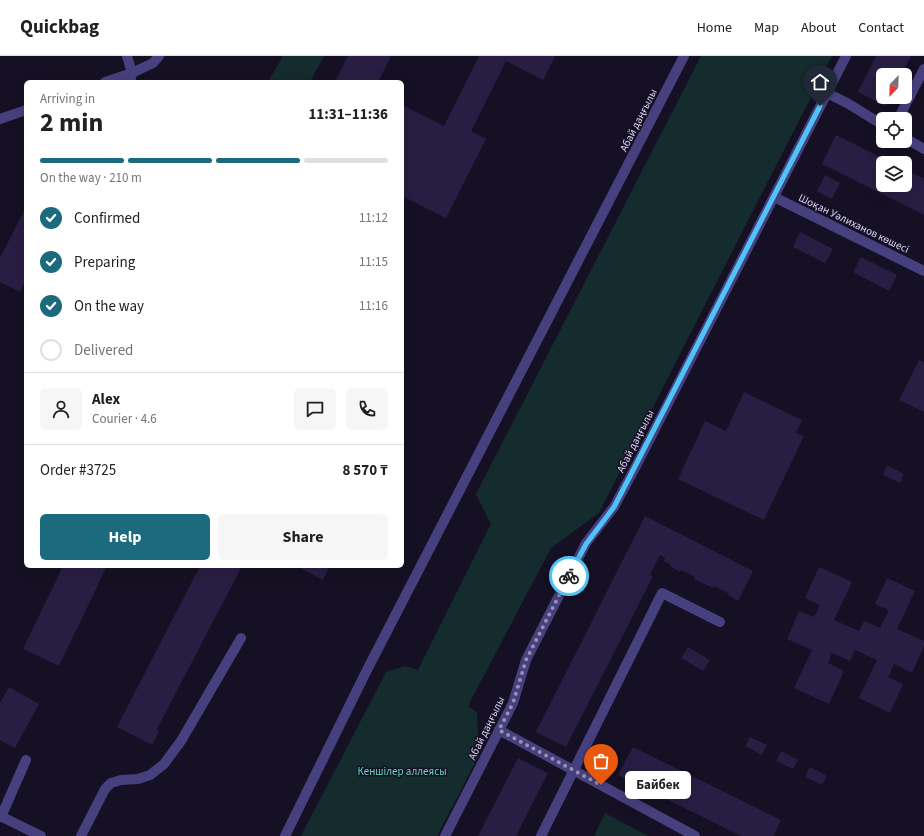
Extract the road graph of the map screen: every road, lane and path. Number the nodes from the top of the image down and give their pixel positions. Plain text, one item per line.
1 (127, 56) edge
2 (159, 56) edge
3 (684, 56) edge
4 (846, 56) edge
5 (924, 69) edge
6 (131, 77) edge
7 (115, 80) edge
8 (827, 93) junction
9 (24, 111) edge
10 (902, 112) edge
11 (0, 119) edge
12 (876, 121) edge
13 (912, 142) edge
14 (924, 149) edge
15 (774, 197) junction
16 (924, 270) edge
17 (720, 622) dead end
18 (241, 638) dead end
19 (499, 730) junction
20 (26, 760) dead end
21 (574, 770) junction
22 (0, 816) edge
23 (42, 836) edge
24 (81, 836) edge
25 (285, 836) edge
26 (445, 836) edge
27 (541, 836) edge
28 (695, 836) edge

1 - 6 street
2 - 6 street
3 - 25 street, Абай даңғылы
4 - 8 street, Абай даңғылы
5 - 10 street
6 - 7 street
8 - 12 street
8 - 15 street, Абай даңғылы
9 - 11 street
13 - 14 street
15 - 16 street, Шоқан Уәлиханов көшесі
15 - 19 street, Абай даңғылы
17 - 21 street
18 - 24 street
19 - 21 street
19 - 26 street, Абай даңғылы
20 - 22 street
21 - 27 street
21 - 28 street
22 - 23 street

